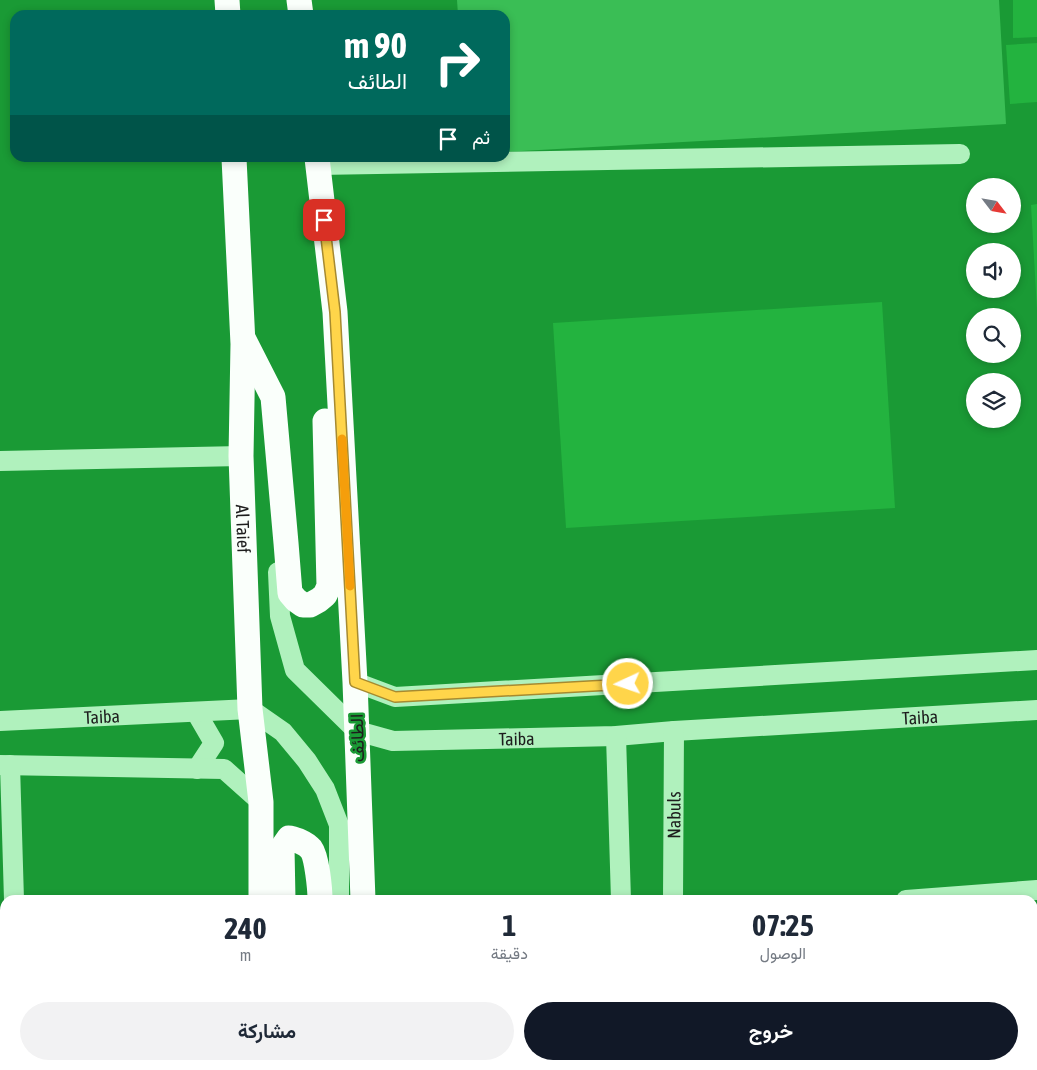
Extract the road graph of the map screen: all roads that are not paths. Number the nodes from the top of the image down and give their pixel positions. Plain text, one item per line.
1 (960, 154) dead end
2 (510, 159) edge
3 (234, 162) edge
4 (317, 162) edge
5 (335, 312) junction
6 (242, 336) junction
7 (273, 398) junction
8 (241, 456) junction
9 (0, 461) edge
10 (1037, 660) edge
11 (355, 682) junction
12 (250, 709) junction
13 (1037, 710) edge
14 (196, 712) junction
15 (0, 721) edge
16 (357, 730) junction
17 (674, 731) junction
18 (616, 736) junction
19 (5, 765) edge
20 (197, 769) junction
21 (261, 802) junction
22 (1037, 890) edge
23 (14, 895) edge
24 (261, 895) edge
25 (283, 895) edge
26 (319, 895) edge
27 (338, 895) edge
28 (363, 895) edge
29 (621, 895) edge
30 (673, 895) edge
31 (972, 895) edge

1 - 2 street
3 - 6 main road, Al Taief
4 - 5 main road, الطائف
5 - 7 main road
5 - 11 main road, الطائف
6 - 7 main road
6 - 8 main road, Al Taief
7 - 16 street, Taiba
8 - 9 street
8 - 12 main road, Al Taief
10 - 11 street
11 - 16 main road, الطائف
12 - 14 street, Taiba
12 - 21 main road, Al Taief
12 - 27 street
13 - 17 street, Taiba
14 - 15 street, Taiba
14 - 20 street
16 - 18 street, Taiba
16 - 28 main road, الطائف
17 - 18 street, Taiba
17 - 30 street, Nabuls
18 - 29 street
19 - 20 street
19 - 23 street
20 - 21 street
21 - 24 main road, Al Taief
22 - 31 street
25 - 26 main road

